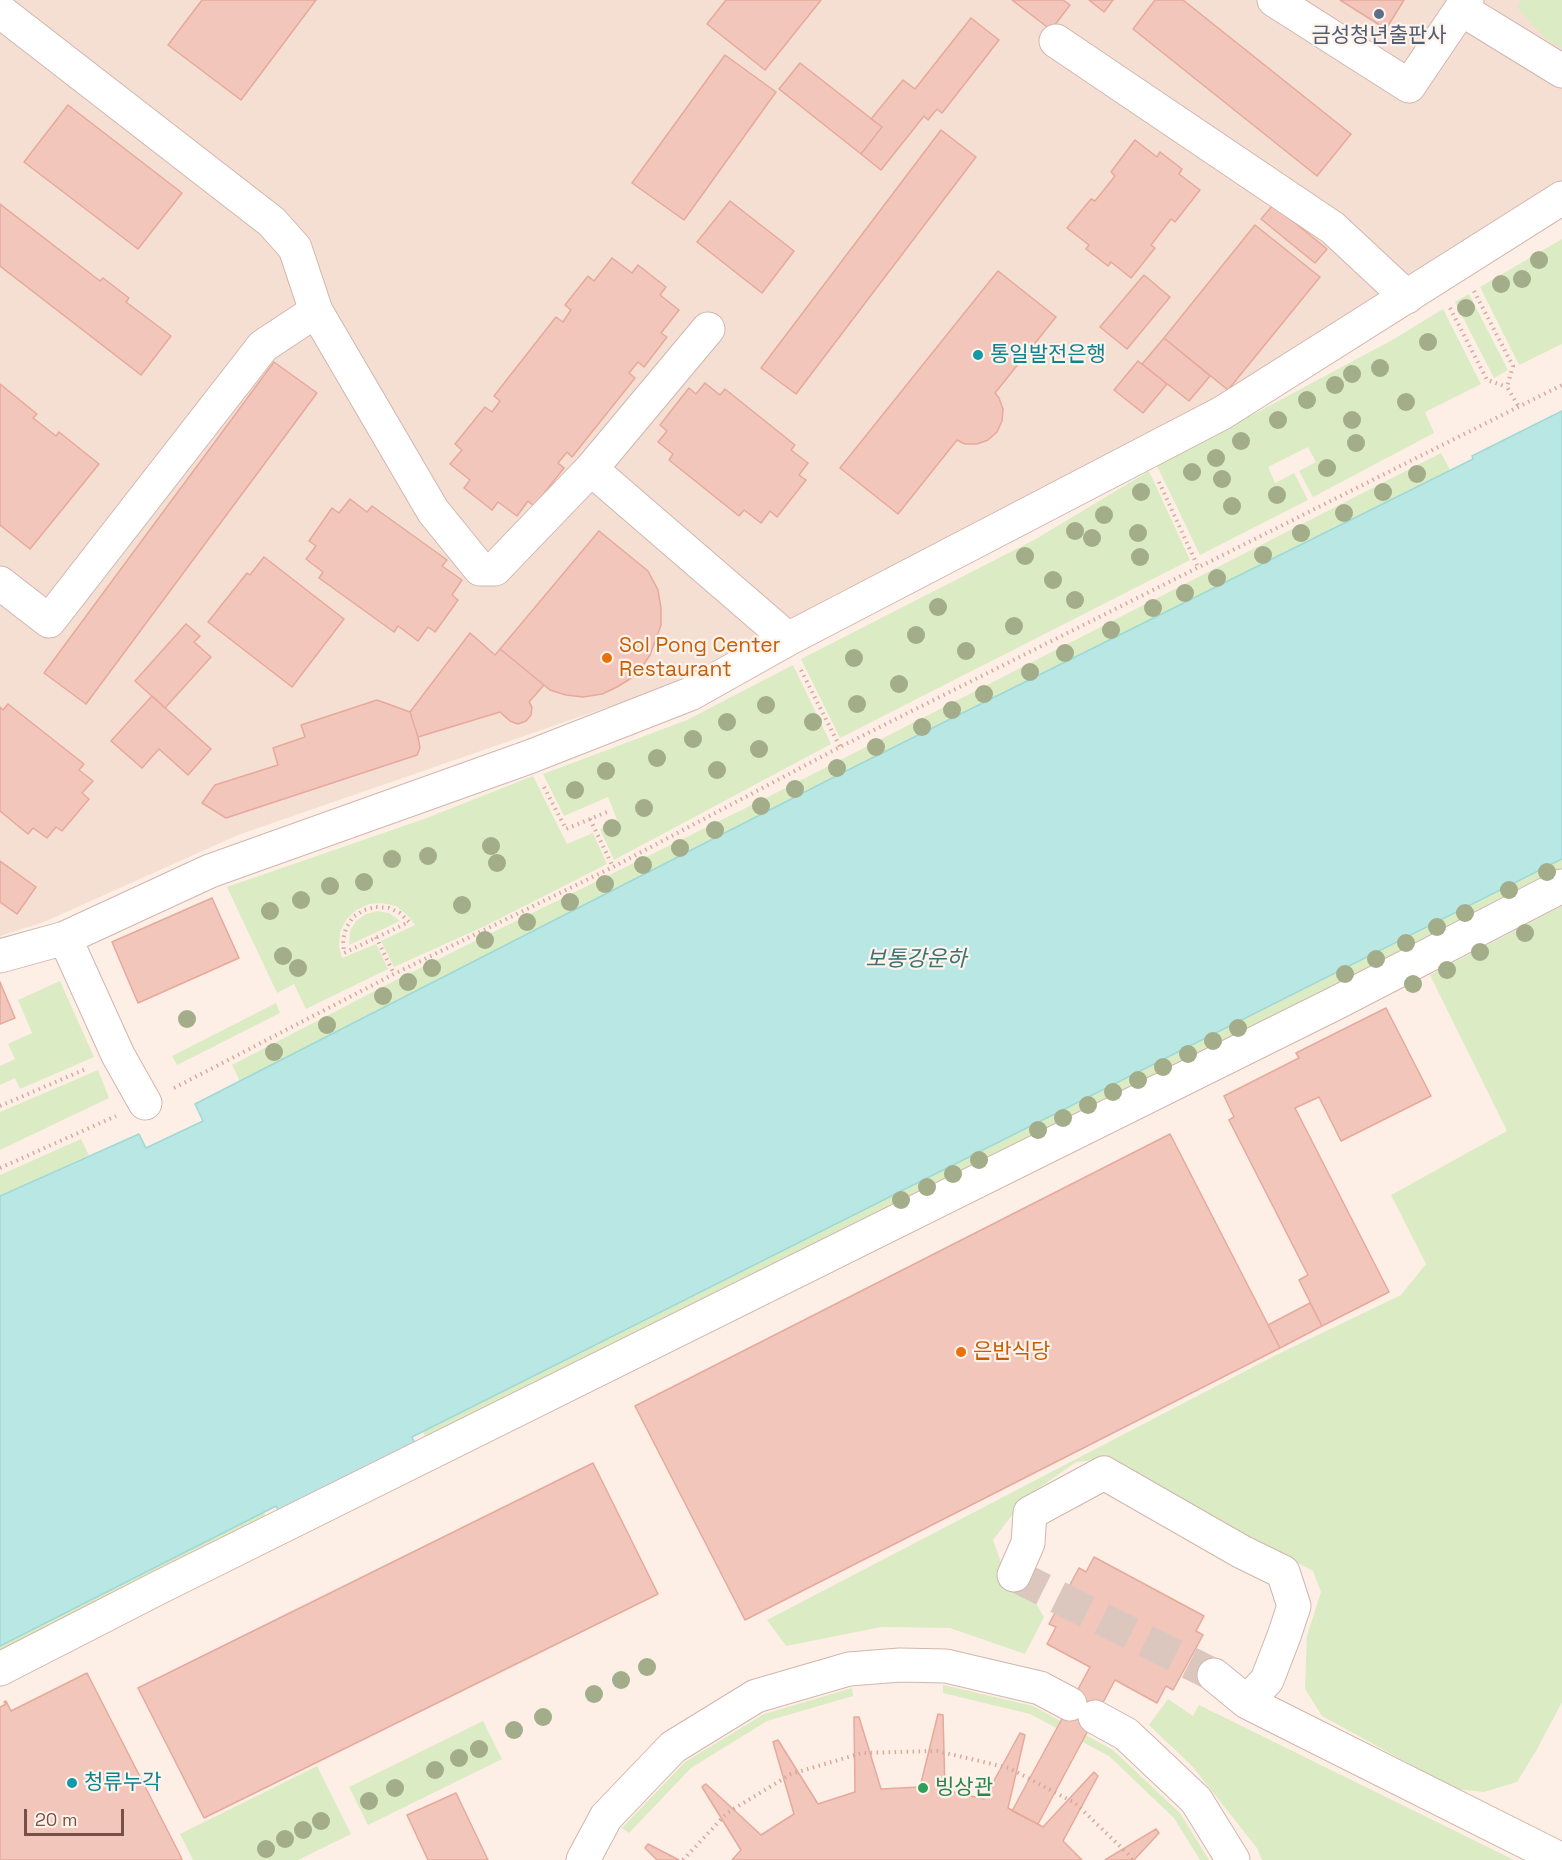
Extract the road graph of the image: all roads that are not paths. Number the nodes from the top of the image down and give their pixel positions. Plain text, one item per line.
1 (1274, 0) edge
2 (1464, 4) edge
3 (0, 11) edge
4 (1056, 41) dead end
5 (1562, 71) edge
6 (1562, 198) edge
7 (1407, 297) junction
8 (316, 311) junction
9 (708, 329) dead end
10 (591, 469) junction
11 (0, 583) edge
12 (788, 639) junction
13 (1562, 886) edge
14 (65, 938) junction
15 (0, 956) edge
16 (145, 1103) road end
17 (1014, 1575) dead end
18 (0, 1669) edge
19 (1214, 1676) tunnel mouth
20 (1247, 1702) junction
21 (583, 1860) edge
22 (1233, 1860) edge
23 (1562, 1860) edge

1 - 2 street
2 - 5 street
3 - 8 street
4 - 7 street
6 - 7 street
7 - 12 street
8 - 10 street
8 - 11 street
9 - 10 street
10 - 12 street
12 - 14 street
13 - 18 street
14 - 15 street
14 - 16 street
17 - 20 street
19 - 20 street
20 - 23 street
21 - 22 street

